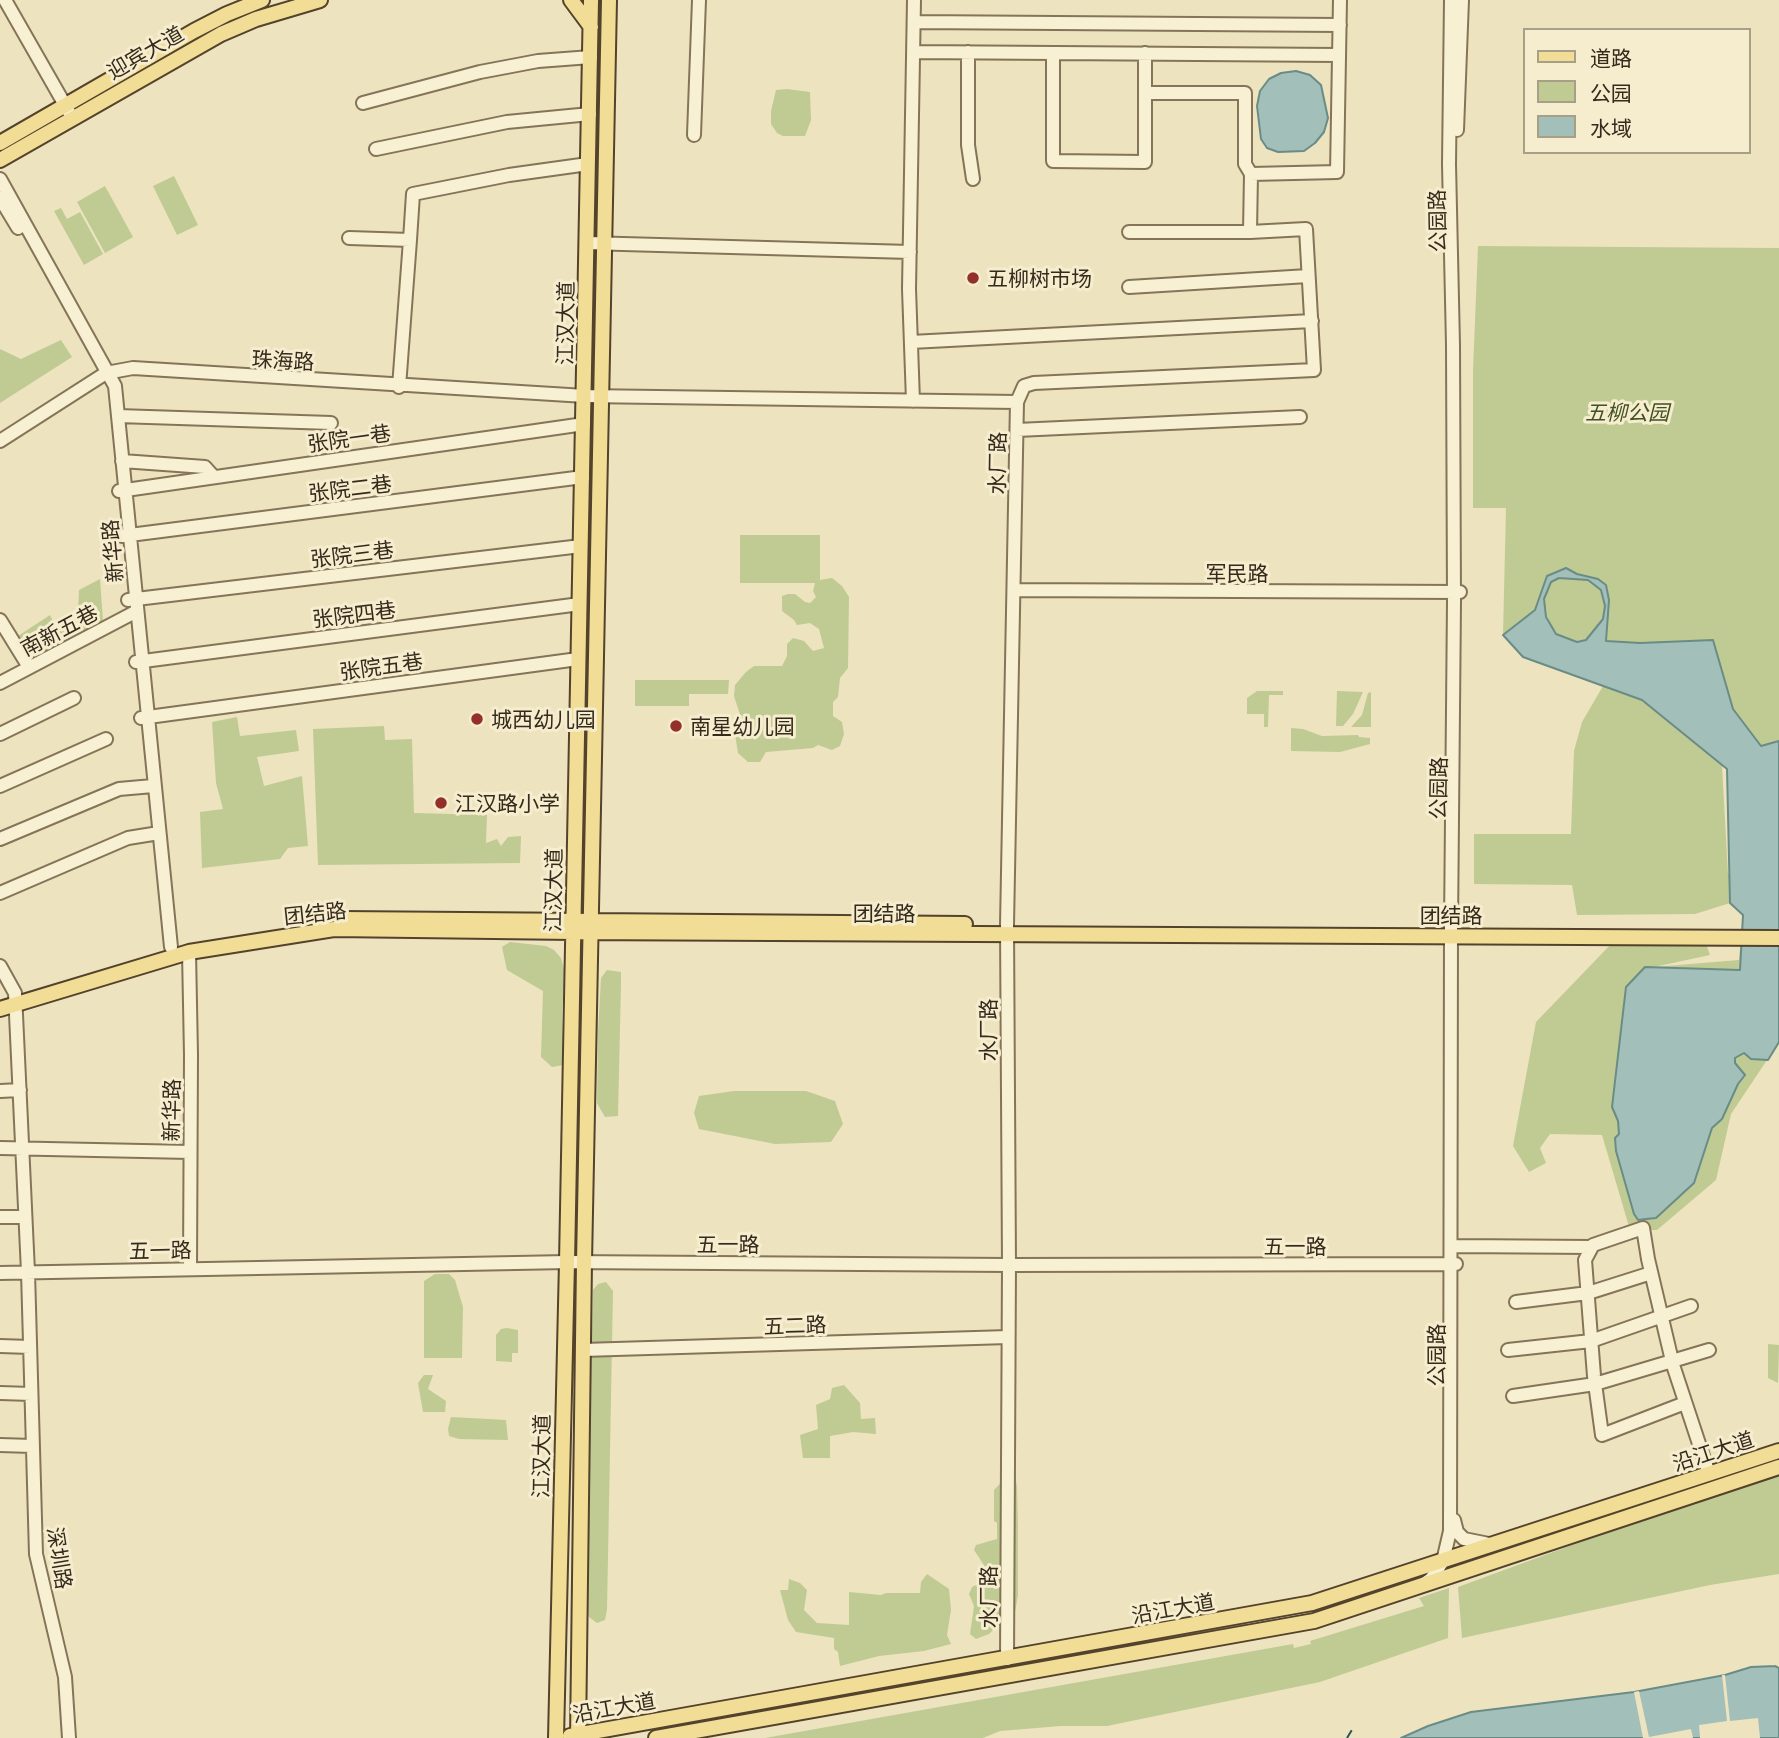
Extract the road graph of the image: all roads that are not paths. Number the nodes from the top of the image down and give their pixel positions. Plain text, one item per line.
1 (5, 0) edge
2 (262, 0) edge
3 (320, 0) edge
4 (571, 0) edge
5 (592, 0) edge
6 (699, 0) edge
7 (914, 0) edge
8 (1340, 0) edge
9 (1451, 0) edge
10 (1462, 0) edge
11 (610, 3) edge
12 (914, 22) junction
13 (1340, 25) junction
14 (591, 27) junction
15 (913, 52) junction
16 (968, 52) junction
17 (1054, 53) junction
18 (1145, 53) junction
19 (1339, 55) junction
20 (591, 57) junction
21 (1145, 93) junction
22 (363, 103) dead end
23 (69, 112) junction
24 (590, 114) junction
25 (694, 135) dead end
26 (0, 143) edge
27 (376, 149) dead end
28 (0, 160) edge
29 (589, 163) junction
30 (1251, 174) junction
31 (972, 179) dead end
32 (0, 180) edge
33 (0, 198) edge
34 (587, 220) junction
35 (604, 220) junction
36 (1129, 232) dead end
37 (1250, 232) junction
38 (349, 238) dead end
39 (410, 240) junction
40 (587, 243) junction
41 (603, 243) junction
42 (910, 252) junction
43 (586, 262) junction
44 (603, 263) junction
45 (1308, 276) junction
46 (1129, 287) dead end
47 (1312, 321) junction
48 (911, 342) junction
49 (107, 374) junction
50 (399, 385) junction
51 (601, 396) junction
52 (585, 398) junction
53 (913, 401) junction
54 (1017, 402) junction
55 (118, 416) junction
56 (1300, 417) dead end
57 (331, 424) dead end
58 (584, 426) junction
59 (1017, 430) junction
60 (0, 443) edge
61 (122, 461) junction
62 (214, 477) junction
63 (583, 479) junction
64 (122, 492) junction
65 (126, 537) junction
66 (581, 545) junction
67 (1014, 590) junction
68 (1457, 592) junction
69 (580, 604) junction
70 (132, 606) junction
71 (0, 620) edge
72 (578, 659) junction
73 (138, 661) junction
74 (29, 667) junction
75 (0, 682) edge
76 (74, 698) dead end
77 (144, 718) junction
78 (0, 734) edge
79 (106, 739) dead end
80 (0, 786) edge
81 (150, 786) junction
82 (156, 834) junction
83 (0, 839) edge
84 (0, 892) edge
85 (573, 926) junction
86 (591, 926) junction
87 (1779, 928) edge
88 (1007, 930) junction
89 (1454, 931) junction
90 (1729, 932) junction
91 (1779, 937) edge
92 (168, 948) junction
93 (189, 951) junction
94 (0, 967) edge
95 (16, 998) junction
96 (0, 999) edge
97 (0, 1009) edge
98 (20, 1090) junction
99 (0, 1091) edge
100 (0, 1148) edge
101 (23, 1148) junction
102 (190, 1152) junction
103 (0, 1217) edge
104 (25, 1217) junction
105 (1456, 1246) junction
106 (1592, 1247) junction
107 (568, 1262) junction
108 (584, 1262) junction
109 (1453, 1264) junction
110 (1009, 1265) junction
111 (190, 1269) junction
112 (28, 1272) junction
113 (0, 1273) edge
114 (1651, 1273) junction
115 (1588, 1293) junction
116 (1516, 1302) dead end
117 (1691, 1306) dead end
118 (1661, 1315) junction
119 (1009, 1337) junction
120 (1591, 1341) junction
121 (0, 1346) edge
122 (30, 1347) junction
123 (583, 1350) junction
124 (1508, 1350) dead end
125 (1709, 1350) dead end
126 (1673, 1362) junction
127 (1595, 1384) junction
128 (0, 1393) edge
129 (31, 1394) junction
130 (1513, 1396) dead end
131 (1685, 1403) junction
132 (0, 1445) edge
133 (32, 1446) junction
134 (1779, 1451) edge
135 (1779, 1467) edge
136 (1709, 1474) junction
137 (1497, 1544) junction
138 (1443, 1561) junction
139 (1424, 1584) junction
140 (1007, 1659) junction
141 (578, 1736) edge
142 (69, 1738) edge
143 (556, 1738) edge
144 (656, 1738) edge

1 - 23 street
2 - 23 main road, 迎宾大道
3 - 23 main road, 迎宾大道
4 - 14 main road
5 - 14 main road, 江汉大道
6 - 25 street
7 - 12 street
8 - 13 street
9 - 68 street
10 - 68 street, 公园路
11 - 35 main road, 江汉大道
12 - 13 street
12 - 15 street
13 - 19 street
14 - 20 main road, 江汉大道
15 - 16 street
15 - 42 street
16 - 17 street
16 - 31 street
17 - 18 street
17 - 21 street
18 - 19 street
18 - 21 street
19 - 30 street
20 - 22 street
20 - 24 main road, 江汉大道
21 - 30 street
23 - 26 main road, 迎宾大道
23 - 28 main road, 迎宾大道
24 - 27 street
24 - 29 main road, 江汉大道
29 - 34 main road, 江汉大道
29 - 39 street
30 - 37 street
32 - 49 street, 新华路
33 - 49 street, 新华路
34 - 35 main road
34 - 40 main road, 江汉大道
35 - 41 main road, 江汉大道
36 - 37 street
37 - 45 street
38 - 39 street
39 - 50 street
40 - 41 street
40 - 43 main road, 江汉大道
41 - 42 street
41 - 44 main road, 江汉大道
42 - 48 street
43 - 44 main road
43 - 52 main road, 江汉大道
44 - 51 main road, 江汉大道
45 - 46 street
45 - 47 street
47 - 48 street
47 - 54 street
48 - 53 street
49 - 50 street, 珠海路
49 - 55 street, 新华路
49 - 60 street, 珠海路
49 - 64 street, 新华路
50 - 52 street, 珠海路
51 - 52 street, 珠海路
51 - 53 street, 珠海路
51 - 86 main road, 江汉大道
52 - 58 main road, 江汉大道
53 - 54 street, 珠海路
54 - 59 street, 水厂路
55 - 57 street
55 - 61 street, 新华路
56 - 59 street
58 - 62 street, 张院一巷
58 - 63 main road, 江汉大道
58 - 64 street, 张院一巷
59 - 67 street, 水厂路
61 - 62 street
61 - 64 street, 新华路
62 - 64 street, 张院一巷
63 - 65 street, 张院二巷
63 - 66 main road, 江汉大道
64 - 65 street, 新华路
65 - 70 street, 新华路
66 - 69 main road, 江汉大道
66 - 70 street, 张院三巷
67 - 68 street, 军民路
67 - 88 street, 水厂路
68 - 89 street, 公园路
69 - 72 main road, 江汉大道
69 - 73 street, 张院四巷
70 - 73 street, 新华路
70 - 74 street, 南新五巷
71 - 74 street
72 - 77 street, 张院五巷
72 - 85 main road, 江汉大道
73 - 77 street, 新华路
74 - 75 street, 南新五巷
76 - 78 street
77 - 81 street, 新华路
79 - 80 street
81 - 82 street, 新华路
81 - 83 street
82 - 84 street
82 - 92 street, 新华路
85 - 86 main road, 团结路
85 - 92 main road, 团结路
85 - 93 main road, 团结路
85 - 107 main road, 江汉大道
86 - 88 main road, 团结路
86 - 108 main road, 江汉大道
87 - 90 main road, 团结路
88 - 89 main road, 团结路
88 - 110 street, 水厂路
89 - 90 main road, 团结路
89 - 105 street, 公园路
89 - 109 street
90 - 91 main road, 团结路
92 - 95 main road, 团结路
93 - 95 main road, 团结路
93 - 102 street, 新华路
94 - 95 street, 深圳路
95 - 96 main road, 团结路
95 - 97 main road, 团结路
95 - 98 street, 深圳路
98 - 99 street
98 - 101 street, 深圳路
100 - 101 street
101 - 102 street
101 - 104 street, 深圳路
102 - 111 street, 新华路
103 - 104 street
104 - 112 street, 深圳路
105 - 106 street
105 - 109 street, 公园路
106 - 114 street
106 - 115 street
107 - 108 street, 五一路
107 - 111 street, 五一路
107 - 143 main road, 江汉大道
108 - 110 street, 五一路
108 - 123 main road, 江汉大道
109 - 110 street, 五一路
109 - 137 street, 公园路
109 - 138 street
110 - 119 street, 水厂路
111 - 112 street, 五一路
112 - 113 street, 五一路
112 - 122 street, 深圳路
114 - 115 street
114 - 118 street
115 - 116 street
115 - 120 street
117 - 118 street
118 - 120 street
118 - 126 street
119 - 123 street, 五二路
119 - 140 street, 水厂路
120 - 124 street
120 - 127 street
121 - 122 street
122 - 129 street, 深圳路
123 - 141 main road, 江汉大道
125 - 126 street
126 - 127 street
126 - 131 street
127 - 130 street
127 - 131 street
128 - 129 street
129 - 133 street, 深圳路
131 - 136 street
132 - 133 street
133 - 142 street, 深圳路
134 - 136 main road, 沿江大道
135 - 139 main road, 沿江大道
136 - 137 main road, 沿江大道
137 - 138 main road, 沿江大道
138 - 139 street
138 - 140 main road, 沿江大道
139 - 144 main road, 沿江大道
140 - 141 main road, 沿江大道
141 - 143 main road, 沿江大道

